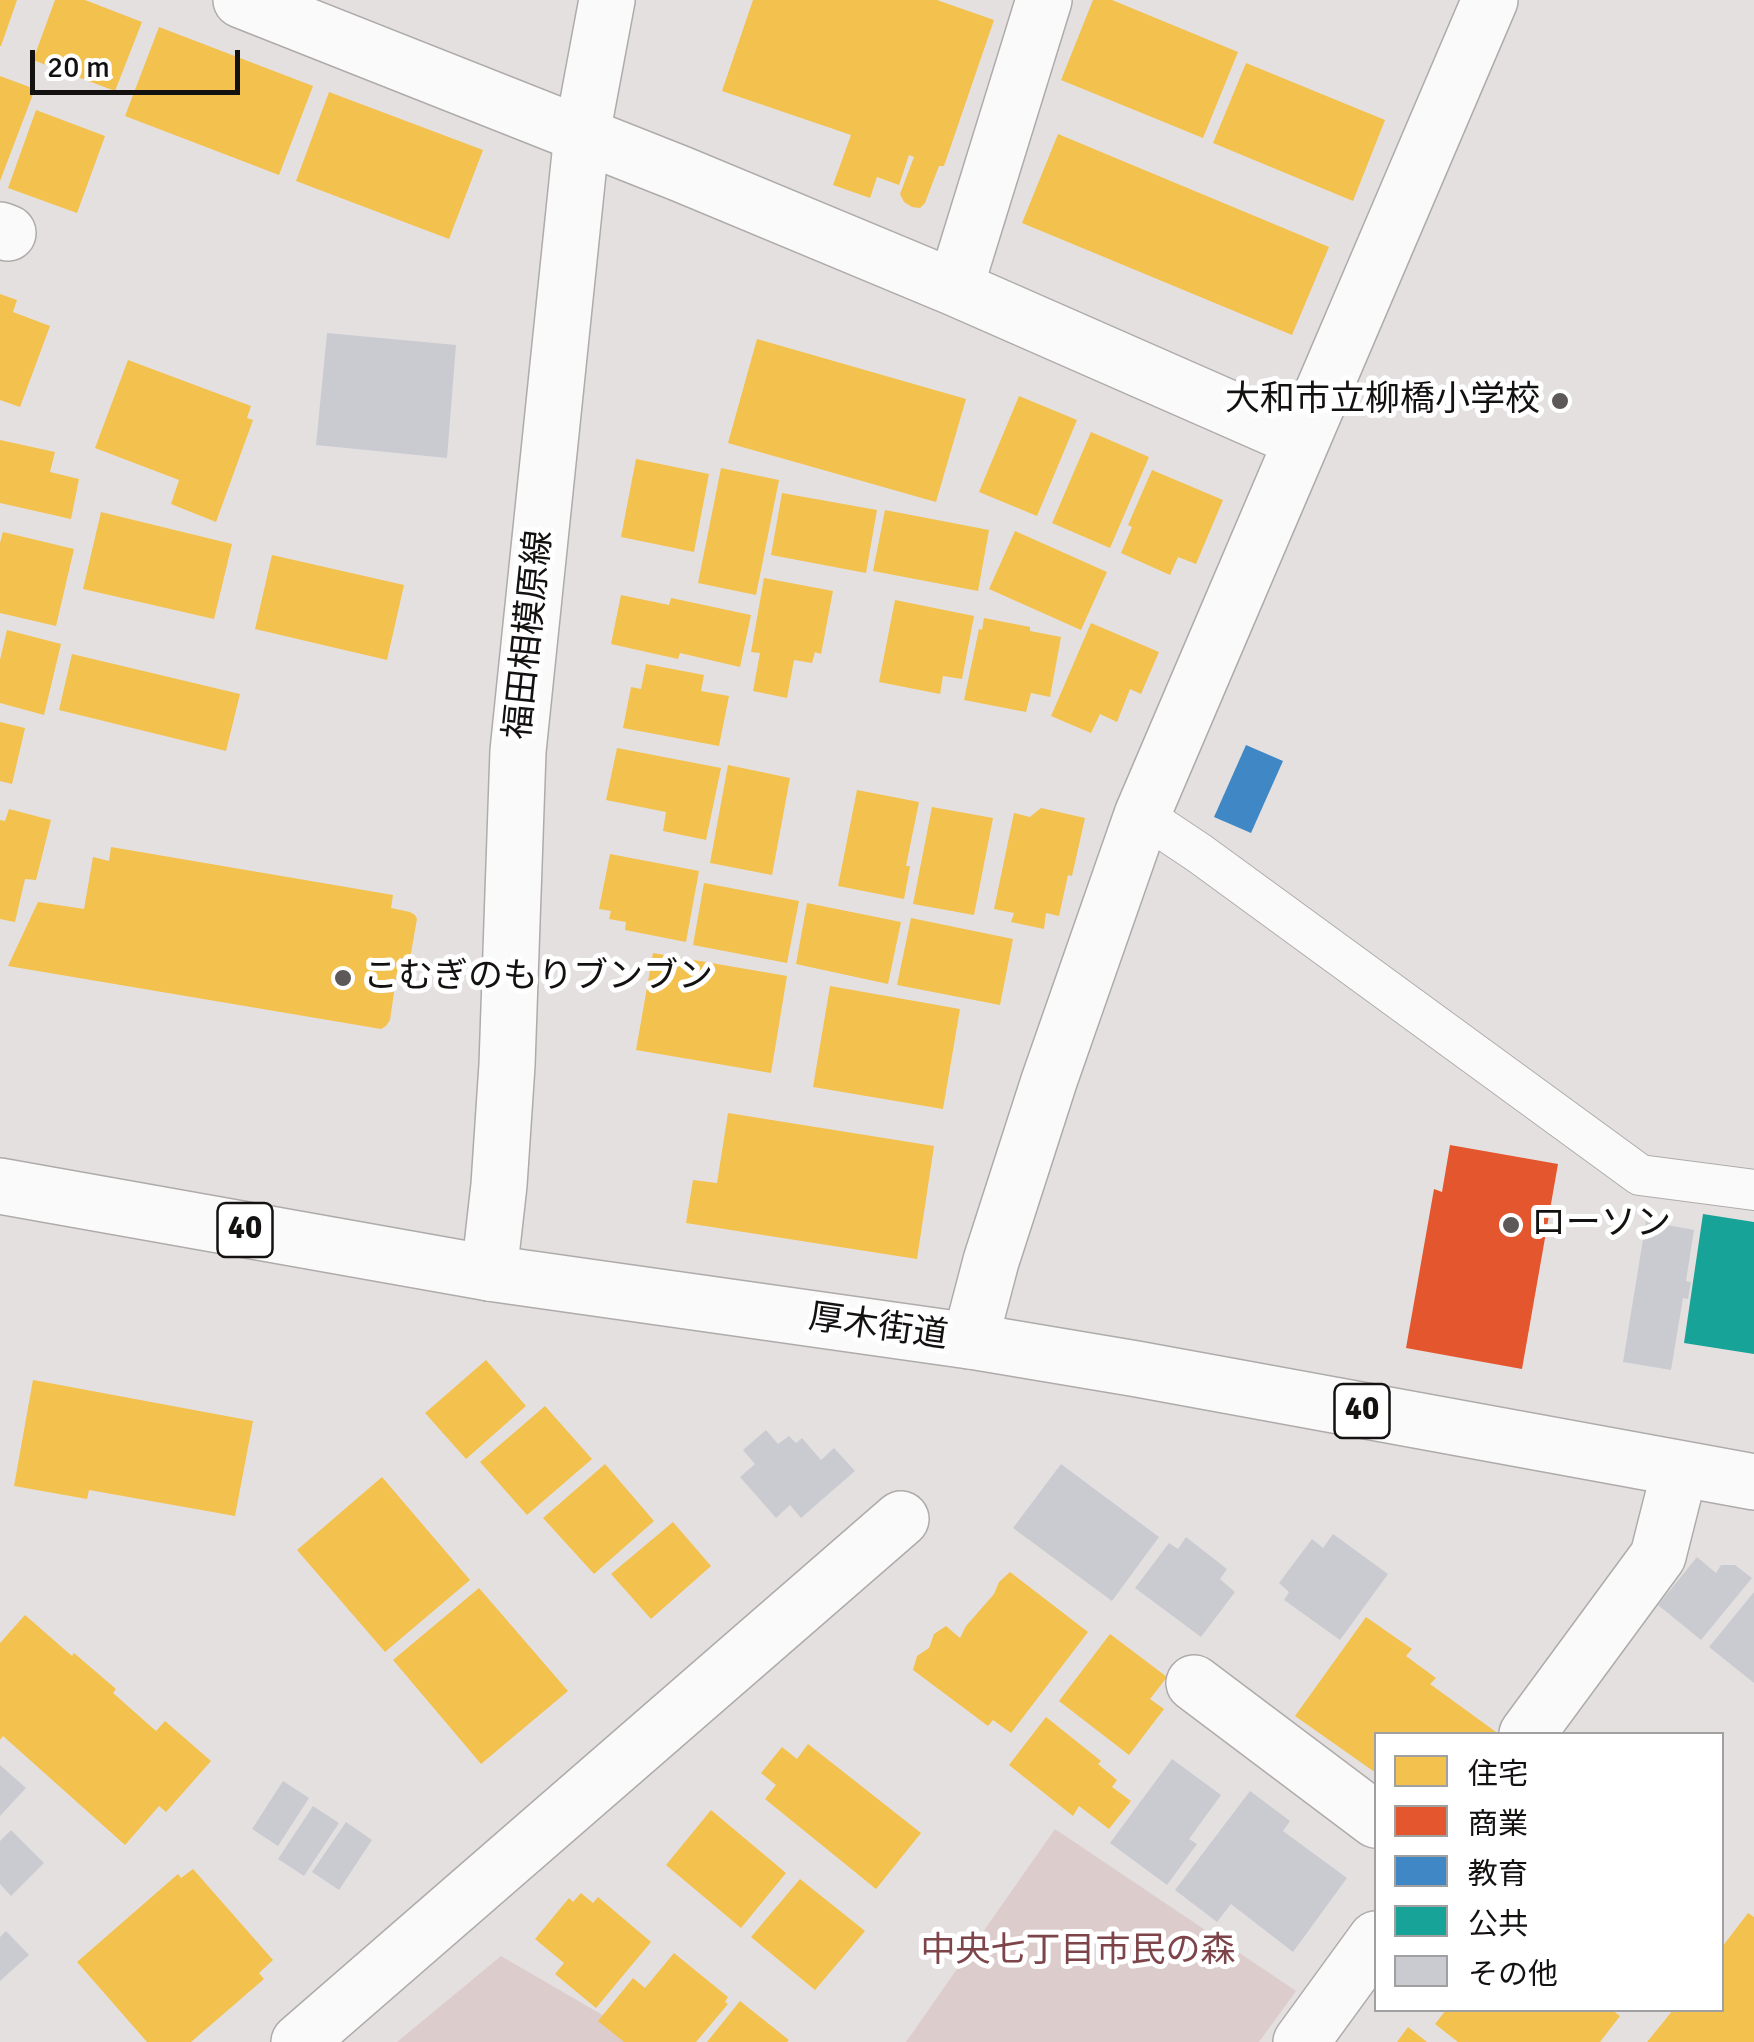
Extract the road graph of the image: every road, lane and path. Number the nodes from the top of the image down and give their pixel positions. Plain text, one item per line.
1 (241, 0) edge
2 (608, 0) edge
3 (1044, 0) edge
4 (1490, 0) edge
5 (582, 134) junction
6 (955, 288) junction
7 (1301, 440) junction
8 (1142, 815) junction
9 (0, 1186) edge
10 (1754, 1190) edge
11 (489, 1273) junction
12 (970, 1341) junction
13 (1680, 1469) junction
14 (1754, 1482) edge
15 (901, 1519) dead end
16 (1194, 1683) dead end
17 (1528, 1732) edge
18 (1374, 1818) edge
19 (1374, 1942) edge
20 (299, 2042) edge
21 (1301, 2042) edge

1 - 5 street
2 - 5 street, 福田相模原線
3 - 6 street
4 - 7 street
5 - 6 street
5 - 11 street, 福田相模原線
6 - 7 street
7 - 8 street
8 - 10 lane
8 - 12 street
9 - 11 street, 厚木街道 / 40
11 - 12 street, 厚木街道 / 40
12 - 13 street, 厚木街道 / 40
13 - 14 street, 厚木街道 / 40
13 - 17 street
15 - 20 street
16 - 18 street
19 - 21 street

